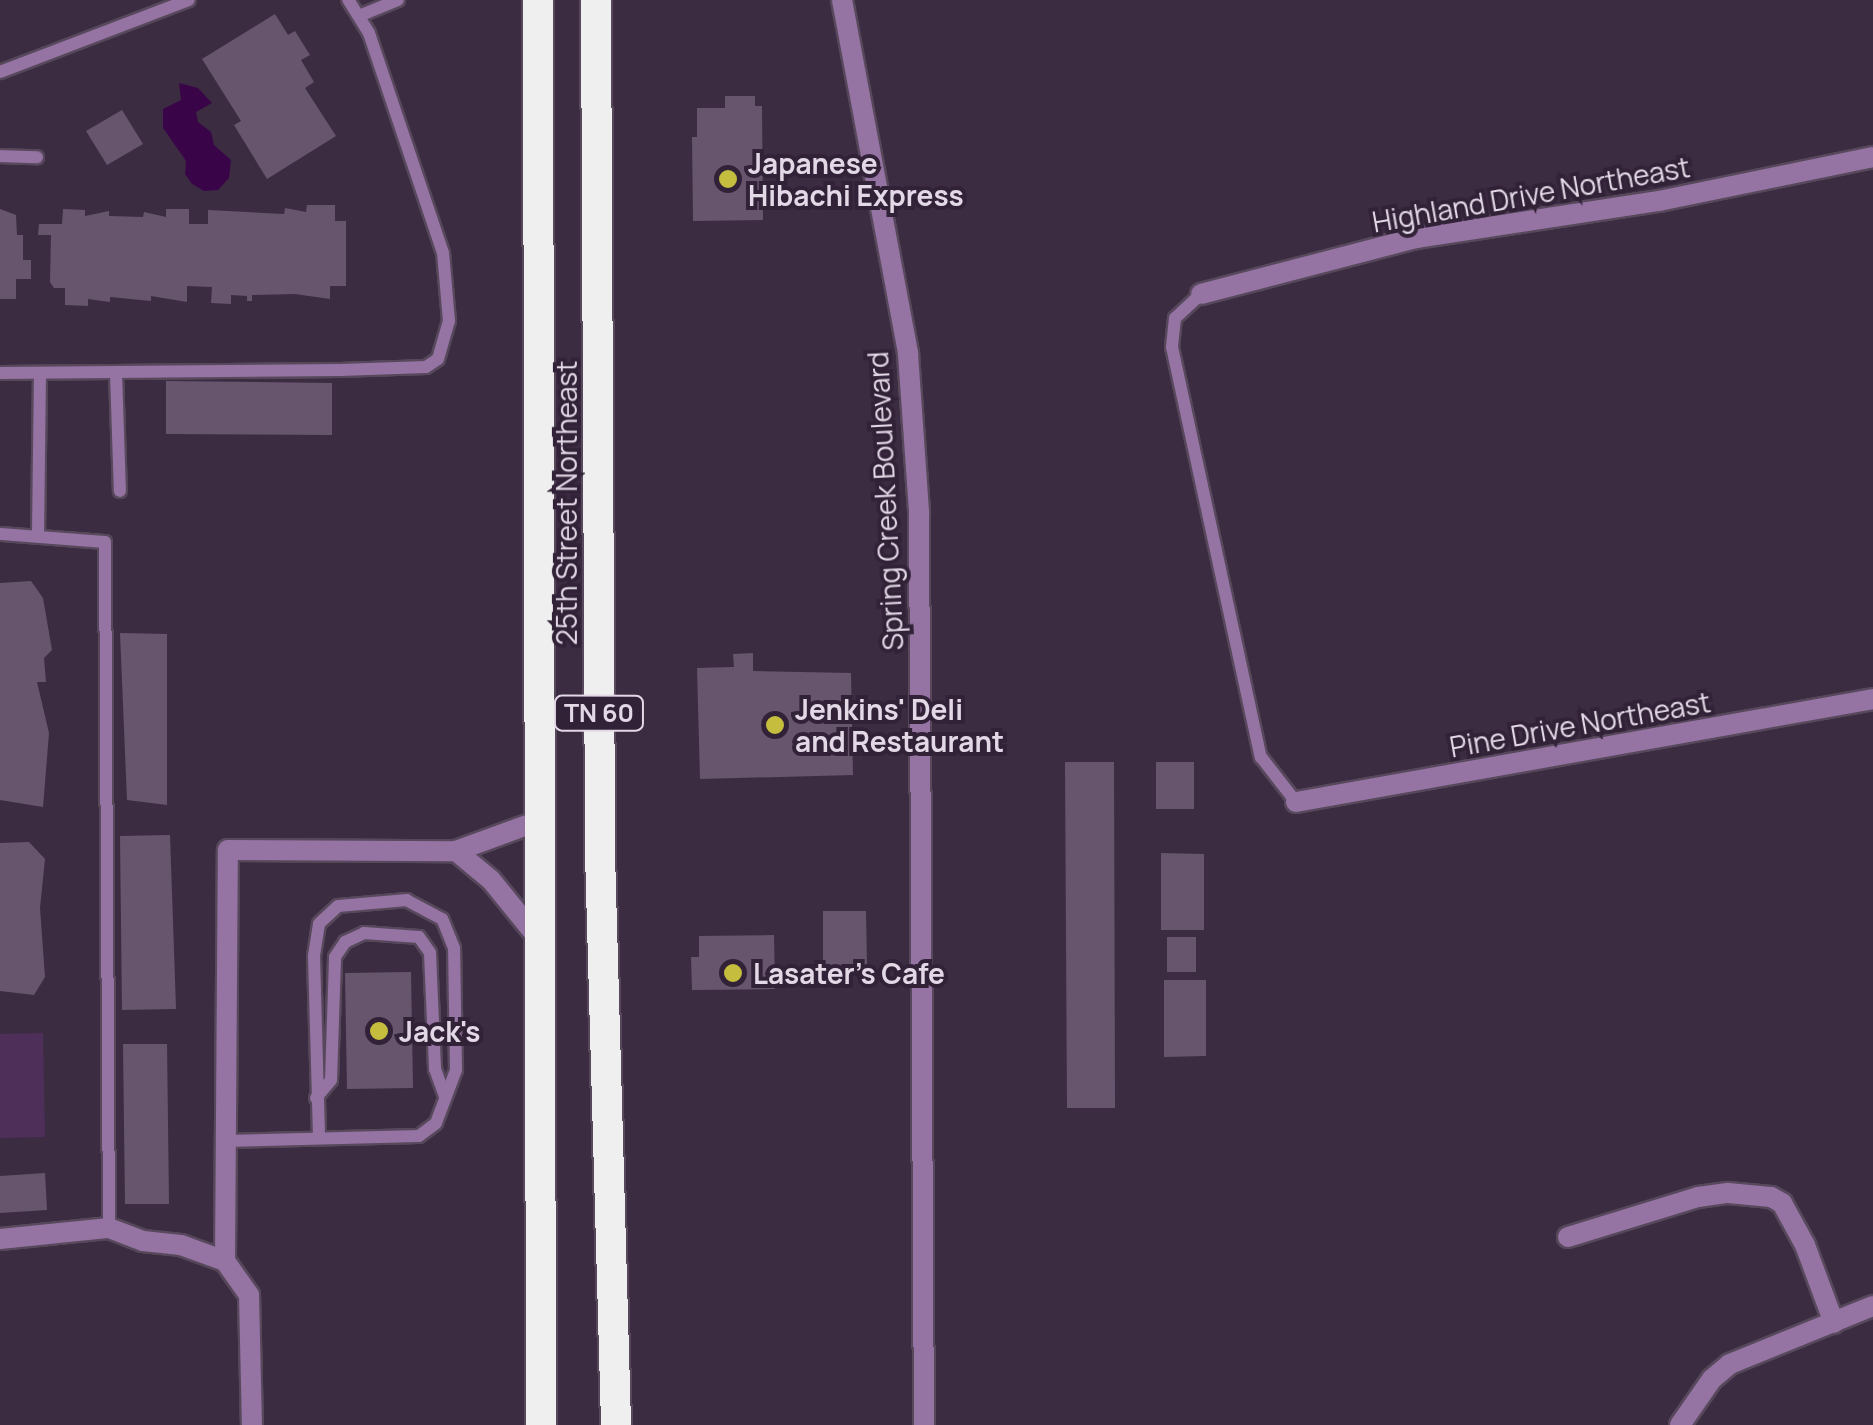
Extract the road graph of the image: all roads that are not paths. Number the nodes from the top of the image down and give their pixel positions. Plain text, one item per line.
1 (189, 0) edge
2 (348, 0) edge
3 (398, 0) edge
4 (538, 0) edge
5 (596, 0) edge
6 (842, 0) edge
7 (359, 16) junction
8 (0, 72) edge
9 (0, 156) edge
10 (37, 157) dead end
11 (1873, 157) edge
12 (1201, 294) joint
13 (0, 373) edge
14 (40, 373) junction
15 (116, 373) junction
16 (120, 491) dead end
17 (0, 534) edge
18 (38, 536) junction
19 (1873, 699) edge
20 (1296, 802) joint
21 (538, 821) junction
22 (456, 851) junction
23 (539, 939) junction
24 (444, 1096) junction
25 (316, 1098) junction
26 (319, 1138) junction
27 (226, 1141) junction
28 (108, 1228) junction
29 (1568, 1237) dead end
30 (0, 1239) edge
31 (226, 1262) junction
32 (1873, 1306) edge
33 (1834, 1323) junction
34 (252, 1425) edge
35 (541, 1425) edge
36 (616, 1425) edge
37 (924, 1425) edge
38 (1680, 1425) edge

1 - 8 lane
2 - 7 lane
3 - 7 lane
4 - 21 highway, 25th Street Northeast / TN 60
5 - 36 highway, 25th Street Northeast / TN 60
6 - 37 street, Spring Creek Boulevard
7 - 15 lane
9 - 10 lane
11 - 12 street, Highland Drive Northeast
12 - 20 lane
13 - 14 lane
14 - 15 lane
14 - 18 lane
15 - 16 lane
17 - 18 lane
18 - 28 lane
19 - 20 street, Pine Drive Northeast
21 - 22 street
21 - 23 highway, 25th Street Northeast / TN 60
22 - 23 street
22 - 27 street
23 - 35 highway, 25th Street Northeast / TN 60
24 - 25 lane
24 - 25 lane
24 - 26 lane
25 - 26 lane
26 - 27 lane
27 - 31 street
28 - 30 street
28 - 31 street
29 - 33 street
31 - 34 street
32 - 33 street
33 - 38 street

